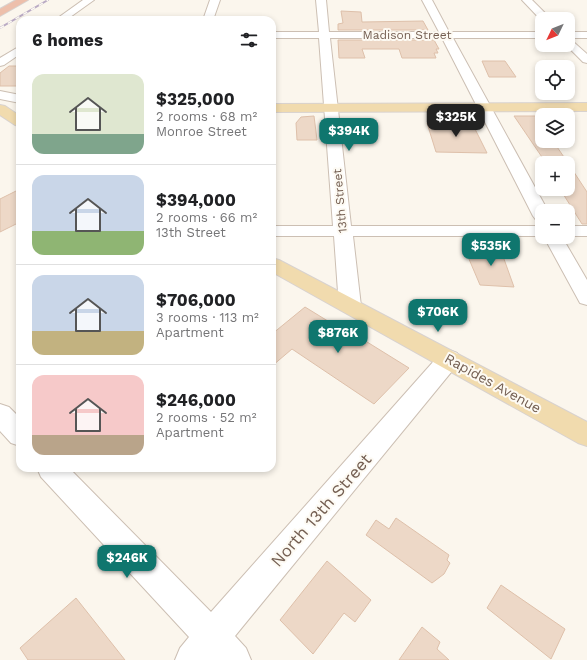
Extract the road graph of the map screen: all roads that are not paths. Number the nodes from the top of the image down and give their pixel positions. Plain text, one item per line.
1 (5, 0) edge
2 (23, 0) edge
3 (89, 0) edge
4 (215, 0) edge
5 (321, 0) edge
6 (427, 0) edge
7 (527, 0) edge
8 (0, 3) edge
9 (539, 12) edge
10 (0, 14) edge
11 (66, 16) edge
12 (209, 16) edge
13 (276, 34) edge
14 (325, 35) junction
15 (445, 35) junction
16 (535, 35) edge
17 (575, 35) edge
18 (587, 35) edge
19 (575, 48) edge
20 (16, 52) edge
21 (587, 60) edge
22 (0, 63) edge
23 (0, 95) edge
24 (16, 98) edge
25 (0, 102) edge
26 (16, 104) edge
27 (484, 107) junction
28 (587, 107) edge
29 (276, 108) edge
30 (332, 108) junction
31 (0, 109) edge
32 (16, 119) edge
33 (7, 129) dead end
34 (16, 133) edge
35 (536, 204) edge
36 (276, 231) edge
37 (342, 231) junction
38 (535, 231) edge
39 (575, 231) edge
40 (587, 231) edge
41 (557, 244) edge
42 (276, 266) edge
43 (587, 298) edge
44 (350, 306) junction
45 (449, 359) junction
46 (0, 414) edge
47 (16, 431) edge
48 (587, 435) edge
49 (55, 472) edge
50 (212, 637) junction
51 (192, 660) edge
52 (234, 660) edge

1 - 8 highway
2 - 10 highway
3 - 11 street
4 - 12 street
5 - 14 street, 13th Street
6 - 15 street
7 - 9 street
13 - 14 street, Madison Street
14 - 15 street, Madison Street
14 - 30 street, 13th Street
15 - 16 street, Madison Street
15 - 27 street
17 - 18 street
19 - 21 street
20 - 22 street
23 - 24 street
25 - 26 main road
27 - 28 main road
27 - 30 main road
27 - 35 street
29 - 30 main road
30 - 37 street, 13th Street
31 - 32 main road
33 - 34 main road
36 - 37 street
37 - 38 street
37 - 44 street, 13th Street
39 - 40 street
41 - 43 street
42 - 44 main road, Rapides Avenue
44 - 45 main road, Rapides Avenue
45 - 48 main road, Rapides Avenue
45 - 50 street, North 13th Street
46 - 47 street
49 - 50 street
50 - 51 street, North 13th Street
50 - 52 street

